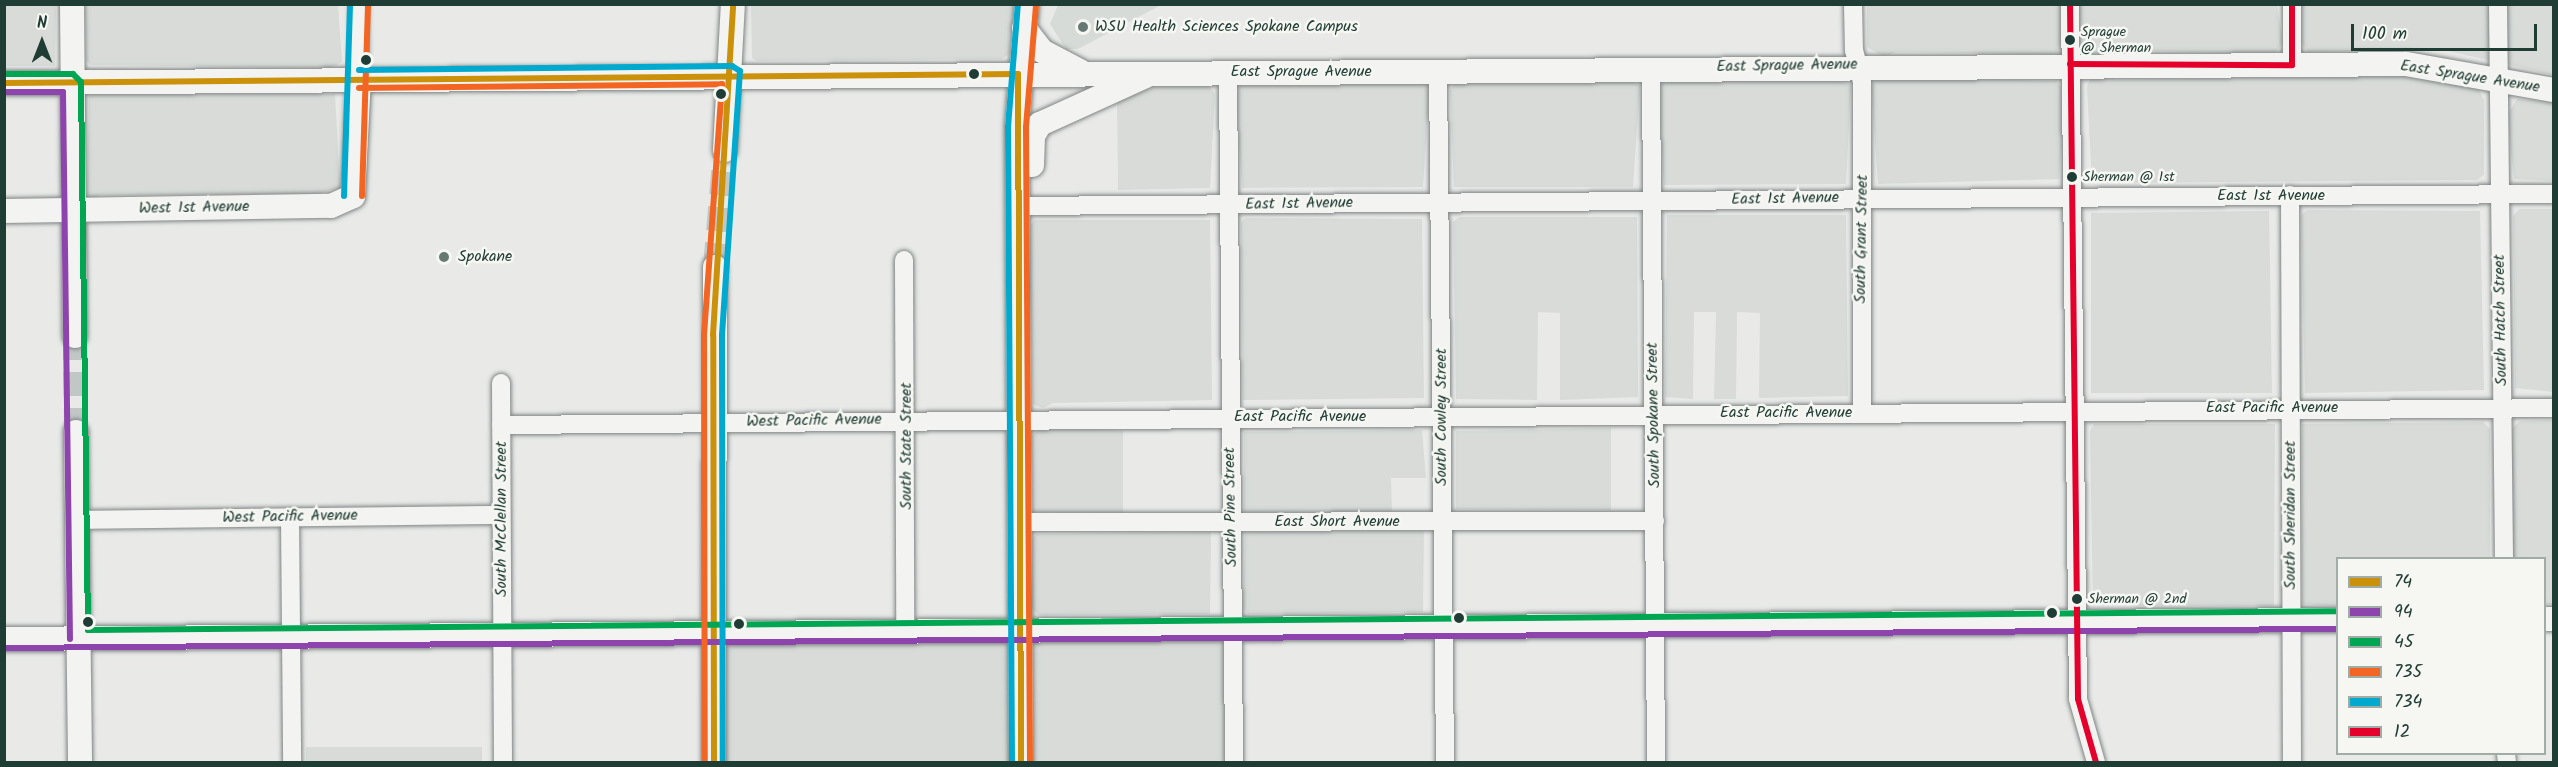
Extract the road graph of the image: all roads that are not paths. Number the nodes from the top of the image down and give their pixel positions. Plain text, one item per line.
1 (72, 4) edge
2 (359, 4) edge
3 (733, 4) edge
4 (1853, 4) edge
5 (2070, 4) edge
6 (2292, 4) edge
7 (2498, 4) edge
8 (1025, 16) edge
9 (2070, 64) junction
10 (2292, 65) junction
11 (1858, 66) junction
12 (1651, 68) junction
13 (1438, 71) junction
14 (1155, 72) junction
15 (1228, 72) junction
16 (1086, 73) junction
17 (1018, 74) junction
18 (732, 75) junction
19 (359, 79) junction
20 (2500, 81) junction
21 (4, 83) edge
22 (72, 83) junction
23 (2553, 90) edge
24 (725, 150) tunnel mouth
25 (2500, 194) junction
26 (2553, 194) edge
27 (2290, 195) junction
28 (2073, 197) junction
29 (1863, 199) junction
30 (1652, 201) junction
31 (1441, 202) junction
32 (1230, 204) junction
33 (1017, 206) junction
34 (73, 210) junction
35 (4, 211) edge
36 (904, 260) dead end
37 (715, 267) tunnel mouth
38 (75, 336) tunnel mouth
39 (501, 383) dead end
40 (2291, 408) junction
41 (2502, 408) junction
42 (2553, 408) edge
43 (2076, 410) junction
44 (1654, 413) junction
45 (1862, 413) junction
46 (1229, 417) junction
47 (1442, 417) junction
48 (1019, 418) junction
49 (908, 419) junction
50 (713, 422) junction
51 (501, 425) junction
52 (76, 432) tunnel mouth
53 (501, 515) junction
54 (290, 518) junction
55 (78, 520) junction
56 (1655, 521) junction
57 (1019, 522) junction
58 (1230, 522) junction
59 (1443, 522) junction
60 (2504, 557) edge
61 (2336, 620) edge
62 (2292, 621) junction
63 (2077, 622) junction
64 (1656, 626) junction
65 (1444, 628) junction
66 (1233, 629) junction
67 (905, 631) junction
68 (1020, 631) junction
69 (715, 633) junction
70 (502, 635) junction
71 (291, 637) junction
72 (4, 639) edge
73 (79, 639) junction
74 (80, 762) edge
75 (292, 762) edge
76 (503, 762) edge
77 (714, 762) edge
78 (1022, 762) edge
79 (1234, 762) edge
80 (1445, 762) edge
81 (1656, 762) edge
82 (2096, 762) edge
83 (2292, 762) edge

1 - 22 main road
2 - 19 street
3 - 18 main road
4 - 11 street, South Grant Street
5 - 9 street
6 - 10 street
7 - 20 street, South Hatch Street
8 - 16 main road
8 - 17 main road
9 - 10 main road, East Sprague Avenue
9 - 11 main road, East Sprague Avenue
9 - 28 street
10 - 20 main road, East Sprague Avenue
11 - 12 main road, East Sprague Avenue
11 - 29 street, South Grant Street
12 - 13 main road, East Sprague Avenue
12 - 30 street, South Spokane Street
13 - 15 main road, East Sprague Avenue
13 - 31 street, South Cowley Street
14 - 15 main road, East Sprague Avenue
14 - 16 main road, East Sprague Avenue
14 - 33 main road
15 - 32 street, South Pine Street
16 - 17 main road, East Sprague Avenue
17 - 18 main road, East Sprague Avenue
17 - 33 main road
18 - 19 main road, East Sprague Avenue
18 - 24 main road
19 - 22 main road, East Sprague Avenue
19 - 34 main road, West 1st Avenue
20 - 23 main road, East Sprague Avenue
20 - 25 street, South Hatch Street
21 - 22 main road, East Sprague Avenue
22 - 34 main road
25 - 26 street, East 1st Avenue
25 - 27 street, East 1st Avenue
25 - 41 street, South Hatch Street
27 - 28 street, East 1st Avenue
27 - 40 street, South Sheridan Street
28 - 29 street, East 1st Avenue
28 - 43 street
29 - 30 street, East 1st Avenue
29 - 45 street, South Grant Street
30 - 31 street, East 1st Avenue
30 - 44 street, South Spokane Street
31 - 32 street, East 1st Avenue
31 - 47 street, South Cowley Street
32 - 33 street, East 1st Avenue
32 - 46 street, South Pine Street
33 - 48 main road
34 - 35 main road, West 1st Avenue
34 - 38 main road
36 - 49 street, South State Street
37 - 50 main road
39 - 51 street, South McClellan Street
40 - 41 street, East Pacific Avenue
40 - 43 street, East Pacific Avenue
40 - 62 street, South Sheridan Street
41 - 42 street, East Pacific Avenue
41 - 60 street, South Hatch Street
43 - 45 street, East Pacific Avenue
43 - 63 street
44 - 45 street, East Pacific Avenue
44 - 47 street, East Pacific Avenue
44 - 56 street, South Spokane Street
46 - 47 street, East Pacific Avenue
46 - 48 street, East Pacific Avenue
46 - 58 street, South Pine Street
47 - 59 street, South Cowley Street
48 - 49 street, West Pacific Avenue
48 - 57 main road
49 - 50 street, West Pacific Avenue
49 - 67 street, South State Street
50 - 51 street, West Pacific Avenue
50 - 69 main road
51 - 53 street, South McClellan Street
52 - 55 main road
53 - 54 street, West Pacific Avenue
53 - 70 street, South McClellan Street
54 - 55 street, West Pacific Avenue
54 - 71 street
55 - 73 main road
56 - 59 street, East Short Avenue
56 - 64 street, South Spokane Street
57 - 58 street, East Short Avenue
57 - 68 main road
58 - 59 street, East Short Avenue
58 - 66 street, South Pine Street
59 - 65 street, South Cowley Street
61 - 62 main road
62 - 63 main road
62 - 83 street, South Sheridan Street
63 - 64 main road
63 - 82 street
64 - 65 main road
64 - 81 street, South Spokane Street
65 - 66 main road
65 - 80 street, South Cowley Street
66 - 68 main road
66 - 79 street, South Pine Street
67 - 68 main road
67 - 69 main road
68 - 78 main road
69 - 70 main road
69 - 77 main road
70 - 71 main road
70 - 76 street, South McClellan Street
71 - 73 main road
71 - 75 street
72 - 73 main road
73 - 74 main road

